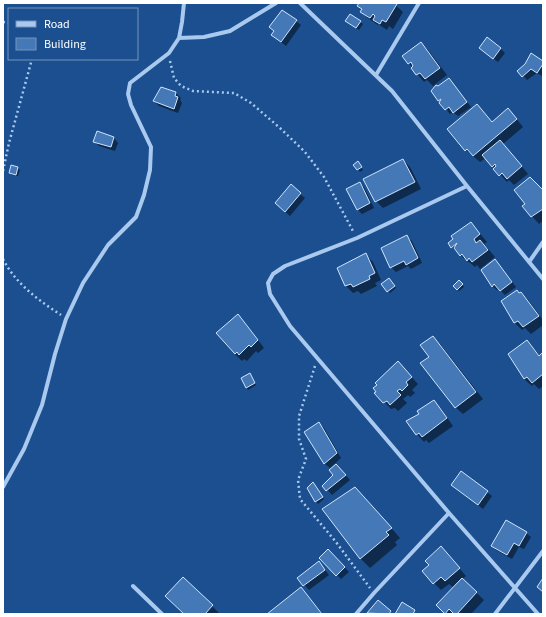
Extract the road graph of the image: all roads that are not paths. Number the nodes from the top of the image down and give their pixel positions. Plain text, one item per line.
1 (184, 3) edge
2 (276, 3) edge
3 (300, 3) edge
4 (419, 3) edge
5 (179, 38) junction
6 (376, 75) junction
7 (467, 186) junction
8 (543, 242) edge
9 (529, 262) junction
10 (543, 279) edge
11 (3, 487) edge
12 (449, 513) junction
13 (543, 550) edge
14 (133, 586) dead end
15 (515, 588) junction
16 (162, 614) edge
17 (356, 614) edge
18 (495, 614) edge
19 (538, 614) edge

1 - 5 street
2 - 5 street
3 - 6 street
4 - 6 street
5 - 11 street
6 - 7 street
7 - 9 street
7 - 12 street
8 - 9 street
9 - 10 street
12 - 15 street
12 - 17 street
13 - 15 street
14 - 16 street
15 - 18 street
15 - 19 street

